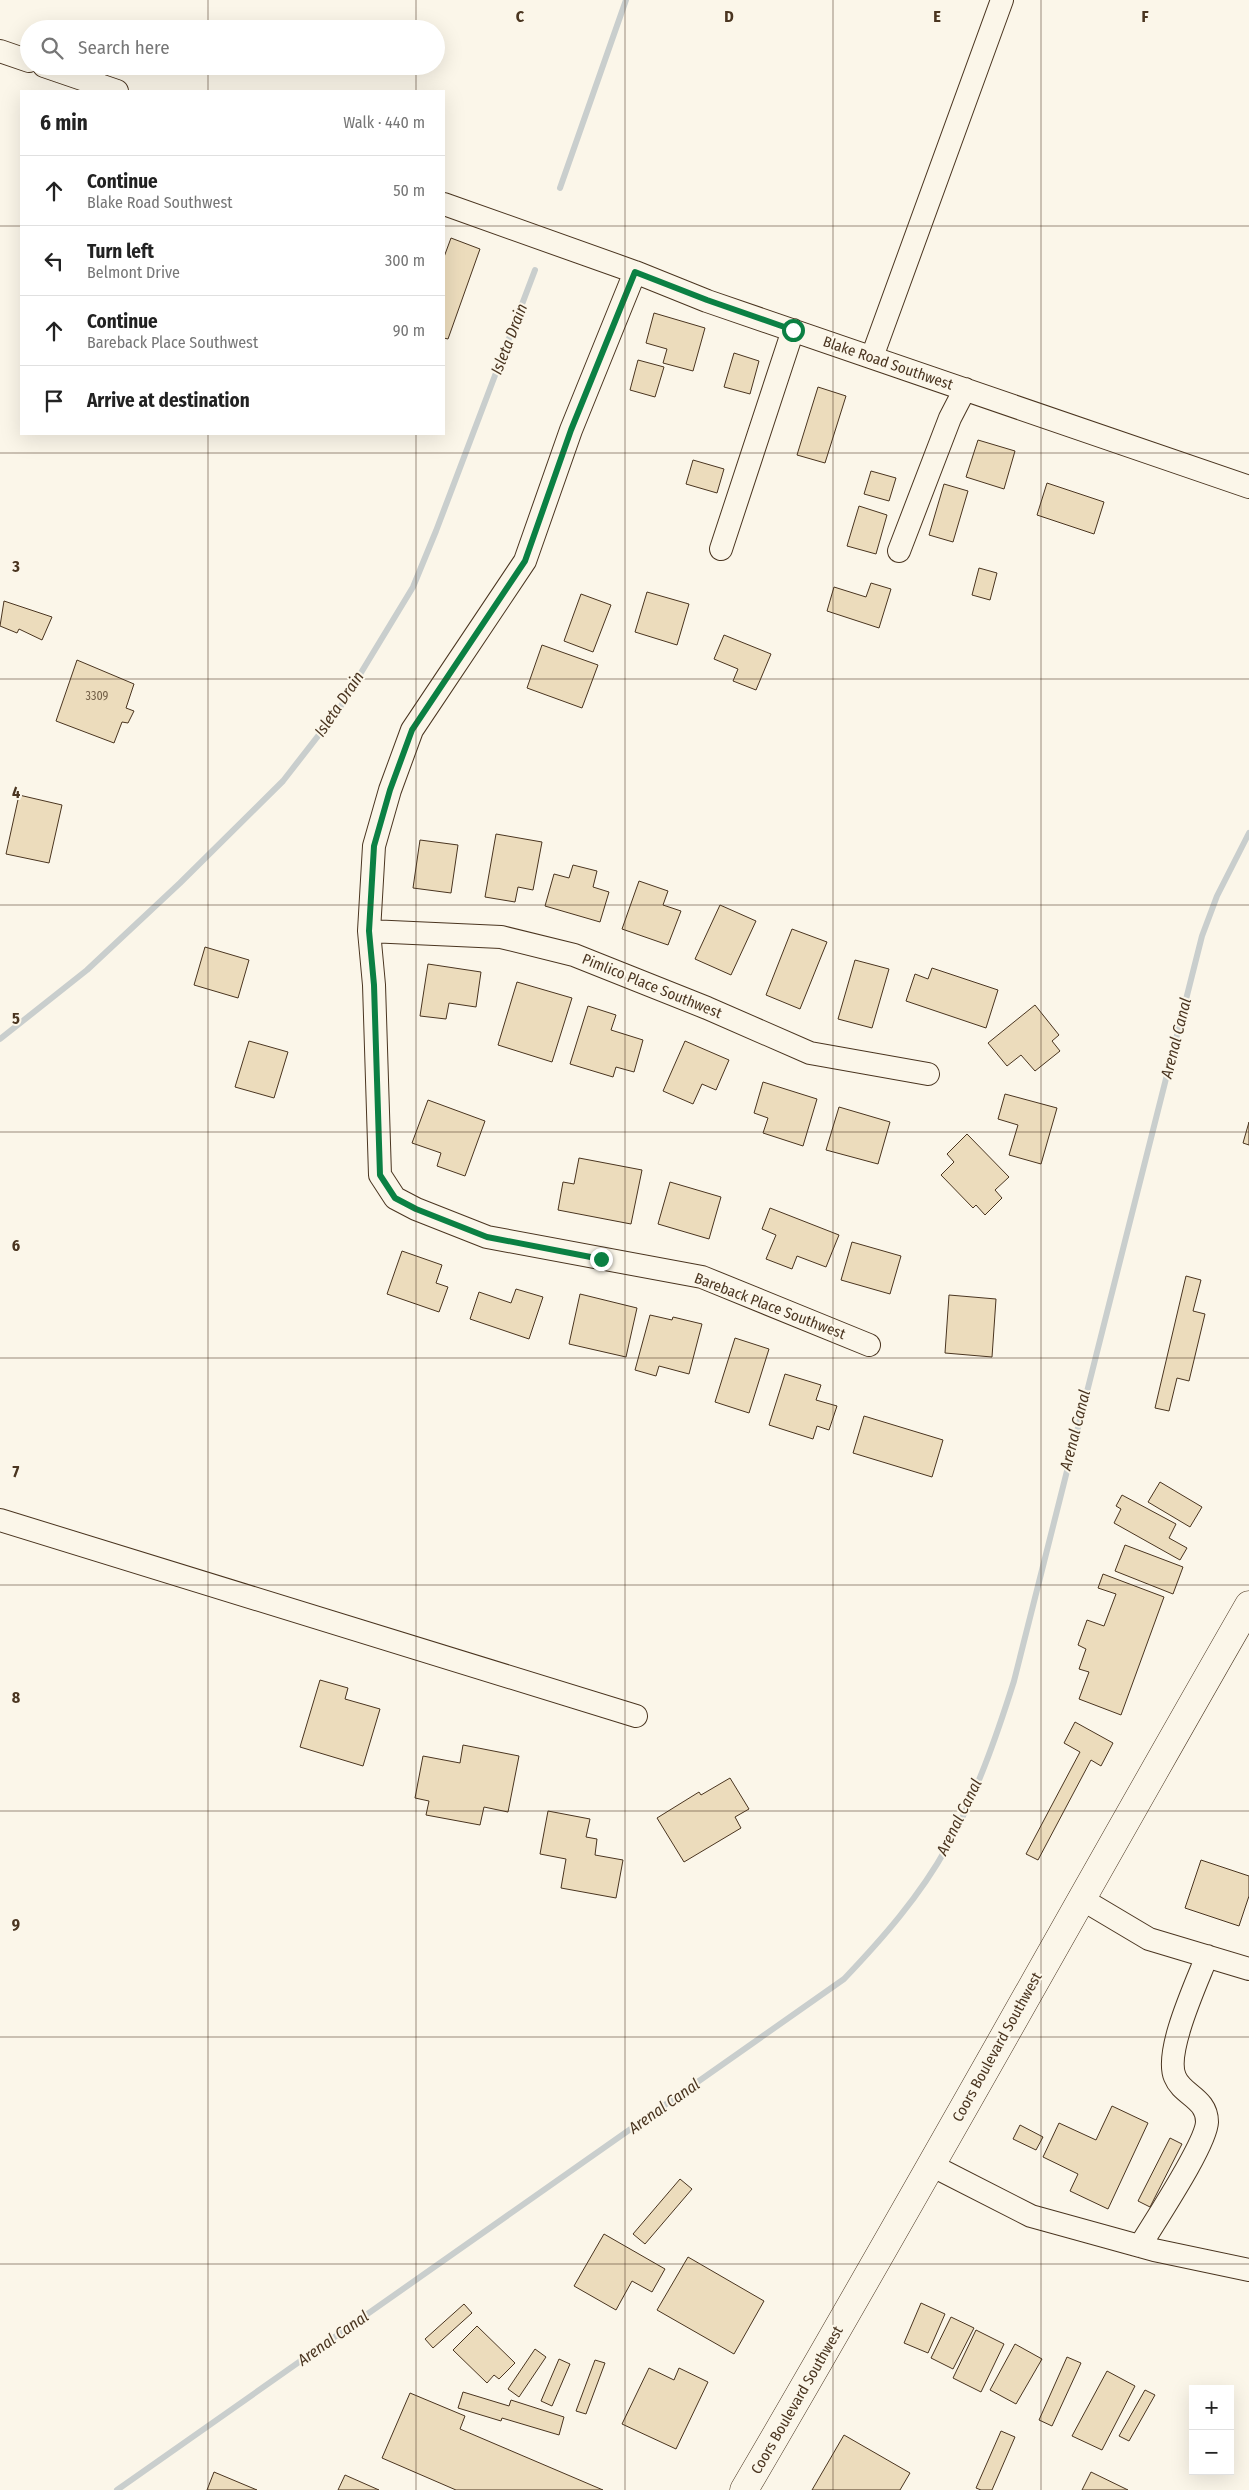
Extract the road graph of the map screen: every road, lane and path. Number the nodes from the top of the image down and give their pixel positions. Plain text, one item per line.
1 (1002, 0) edge
2 (0, 51) edge
3 (20, 58) edge
4 (70, 75) edge
5 (114, 90) edge
6 (445, 204) edge
7 (635, 272) junction
8 (793, 330) junction
9 (872, 357) junction
10 (965, 389) junction
11 (1249, 487) edge
12 (721, 549) dead end
13 (899, 551) dead end
14 (369, 931) junction
15 (928, 1074) dead end
16 (869, 1345) dead end
17 (0, 1520) edge
18 (1249, 1605) edge
19 (636, 1716) dead end
20 (1080, 1898) junction
21 (1207, 1956) junction
22 (1249, 1968) edge
23 (931, 2165) junction
24 (1140, 2246) junction
25 (1249, 2270) edge
26 (744, 2490) edge

1 - 9 street
2 - 3 street
4 - 5 street
6 - 7 street, Blake Road Southwest
7 - 8 street, Blake Road Southwest
7 - 14 street, Bareback Place Southwest
8 - 9 street, Blake Road Southwest
8 - 12 street
9 - 10 street, Blake Road Southwest
10 - 11 street, Blake Road Southwest
10 - 13 street
14 - 15 street, Pimlico Place Southwest
14 - 16 street, Bareback Place Southwest
17 - 19 street
18 - 20 main road, Coors Boulevard Southwest
20 - 21 street
20 - 23 main road, Coors Boulevard Southwest
21 - 22 street
21 - 24 street
23 - 24 street
23 - 26 main road, Coors Boulevard Southwest
24 - 25 street

